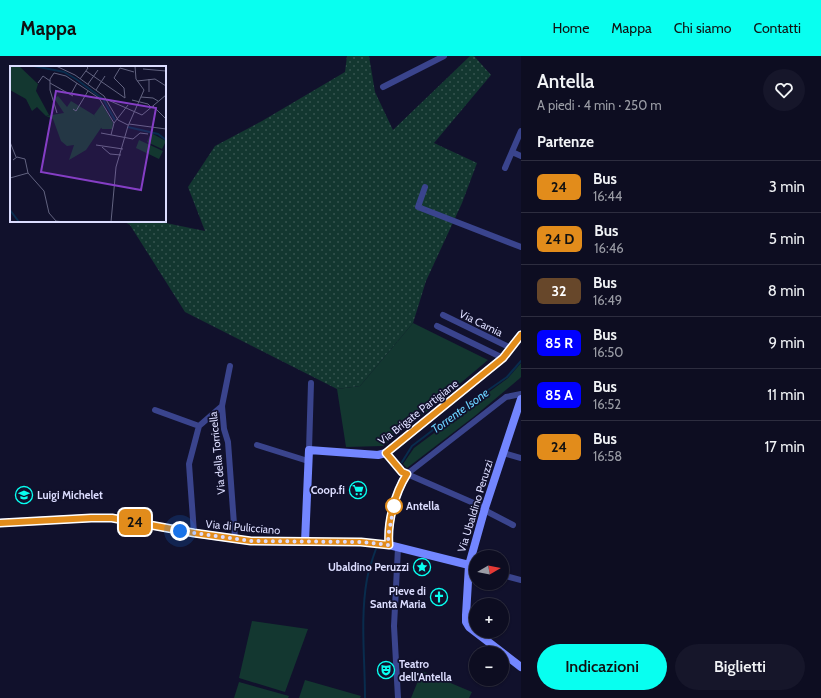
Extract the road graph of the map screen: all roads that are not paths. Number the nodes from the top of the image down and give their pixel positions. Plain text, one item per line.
1 (444, 56) edge
2 (383, 87) dead end
3 (521, 131) edge
4 (512, 152) junction
5 (521, 156) edge
6 (505, 168) dead end
7 (426, 187) dead end
8 (521, 247) edge
9 (442, 315) dead end
10 (437, 326) dead end
11 (521, 335) edge
12 (511, 348) junction
13 (503, 358) junction
14 (230, 366) dead end
15 (311, 383) dead end
16 (521, 394) edge
17 (521, 399) edge
18 (222, 406) junction
19 (155, 410) dead end
20 (199, 426) junction
21 (257, 445) dead end
22 (308, 450) junction
23 (386, 453) junction
24 (503, 453) junction
25 (521, 458) edge
26 (308, 460) junction
27 (407, 474) junction
28 (484, 508) junction
29 (0, 523) edge
30 (513, 525) dead end
31 (194, 533) junction
32 (235, 538) junction
33 (305, 542) junction
34 (393, 546) junction
35 (475, 550) edge
36 (469, 566) edge
37 (509, 577) edge
38 (521, 580) edge
39 (469, 590) edge
40 (521, 667) edge
41 (398, 698) edge

1 - 2 street
3 - 4 street
4 - 5 street
4 - 6 street
7 - 8 street
9 - 12 street, Via Carnia
10 - 13 street, Via Carnia
11 - 12 street, Via Brigate Partigiane
12 - 13 street, Via Brigate Partigiane
13 - 23 street, Via Brigate Partigiane
14 - 18 street, Via della Torricella
15 - 22 street
16 - 27 street
17 - 24 street, Via Ubaldino Peruzzi
18 - 20 street
18 - 32 street, Via della Torricella
19 - 20 street
20 - 31 street
21 - 26 street
22 - 23 street, Via Brigate Partigiane
22 - 26 street
23 - 27 street
24 - 25 street
24 - 28 street, Via Ubaldino Peruzzi
26 - 33 street
27 - 28 street
27 - 34 street
28 - 30 street
28 - 35 street, Via Ubaldino Peruzzi
29 - 31 street, Via di Pulicciano
31 - 32 street, Via di Pulicciano
32 - 33 street, Via di Pulicciano
33 - 34 street, Via di Pulicciano
34 - 36 street
34 - 41 street
37 - 38 street
39 - 40 street, Via Ubaldino Peruzzi

